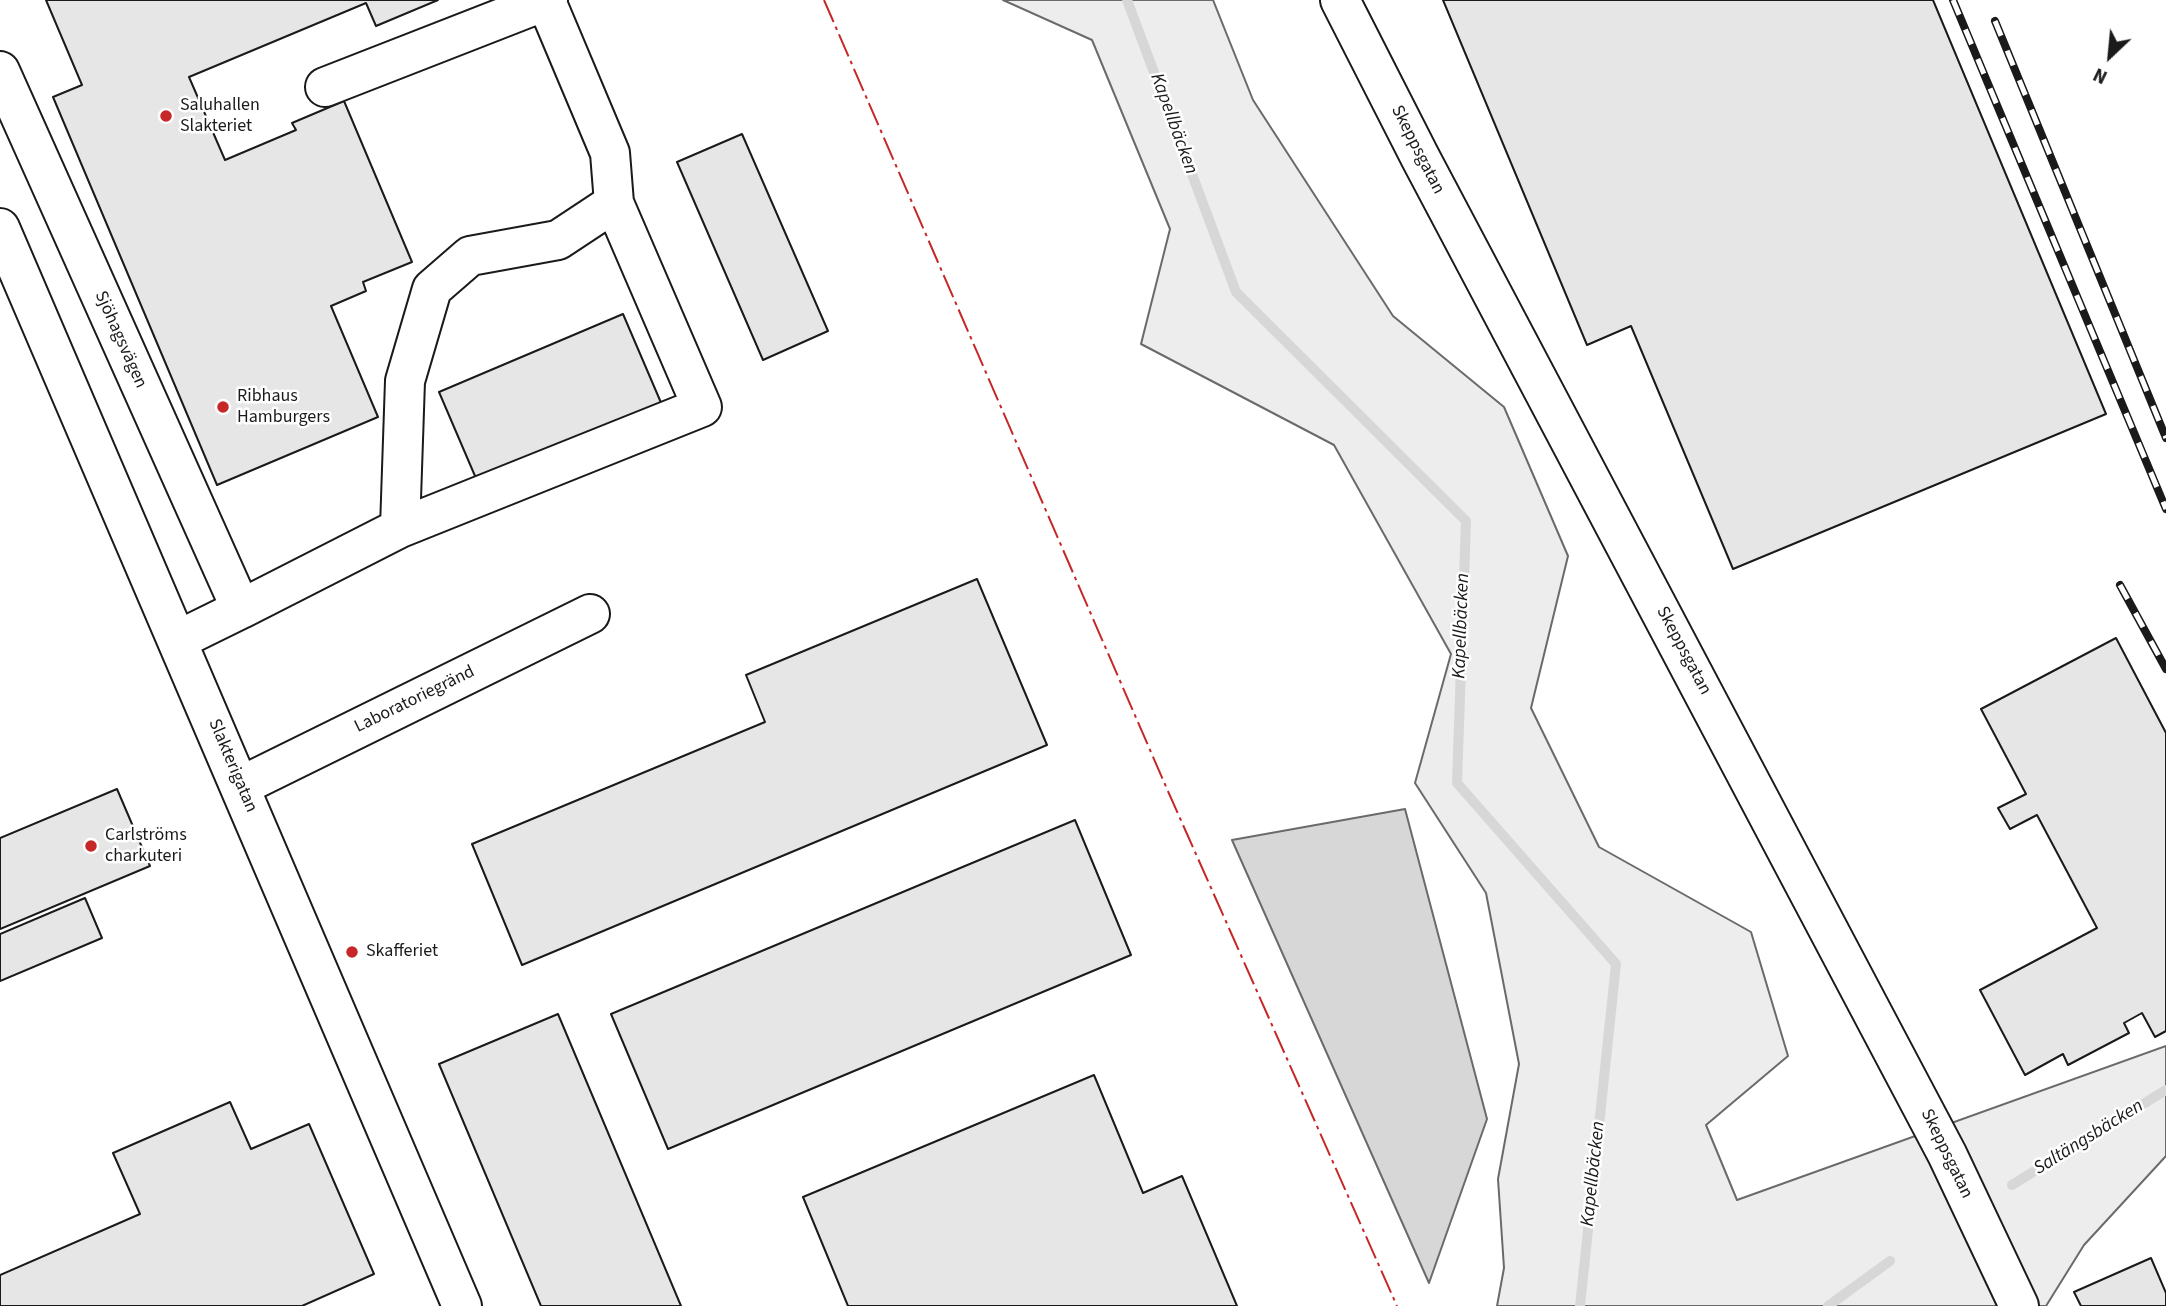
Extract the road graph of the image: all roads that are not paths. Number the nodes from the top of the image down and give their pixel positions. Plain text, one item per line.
1 (547, 0) edge
2 (1340, 0) edge
3 (0, 71) edge
4 (325, 87) dead end
5 (614, 203) junction
6 (0, 228) edge
7 (400, 528) junction
8 (241, 609) junction
9 (590, 614) dead end
10 (177, 640) junction
11 (241, 786) junction
12 (462, 1306) edge
13 (2019, 1306) edge

1 - 4 street
1 - 5 street
2 - 13 street, Skeppsgatan
3 - 8 street, Sjöhagsvägen
5 - 7 street
5 - 7 street
6 - 10 street, Slakterigatan
7 - 8 street
8 - 10 street
9 - 11 street, Laboratoriegränd
10 - 11 street, Slakterigatan
11 - 12 street, Slakterigatan

